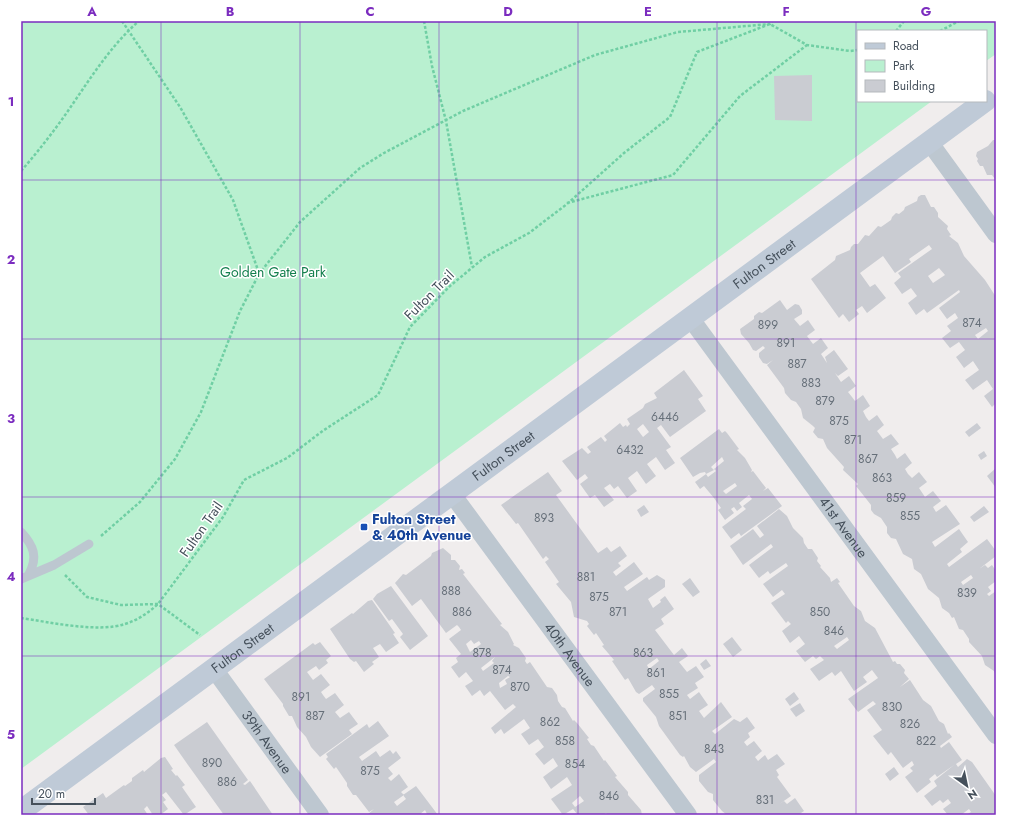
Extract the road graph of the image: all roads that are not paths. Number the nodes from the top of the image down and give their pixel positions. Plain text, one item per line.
1 (996, 93) edge
2 (987, 100) edge
3 (985, 102) edge
4 (930, 143) junction
5 (996, 234) edge
6 (691, 319) junction
7 (452, 494) junction
8 (21, 532) edge
9 (89, 544) road end
10 (25, 576) edge
11 (214, 669) junction
12 (996, 735) edge
13 (21, 810) edge
14 (320, 815) edge
15 (688, 815) edge

1 - 2 main road, Fulton Street
3 - 4 main road, Fulton Street
4 - 5 street
4 - 6 main road, Fulton Street
6 - 7 main road, Fulton Street
6 - 12 street, 41st Avenue
7 - 11 main road, Fulton Street
7 - 15 street, 40th Avenue
8 - 10 lane
9 - 10 lane
11 - 13 main road, Fulton Street
11 - 14 street, 39th Avenue

